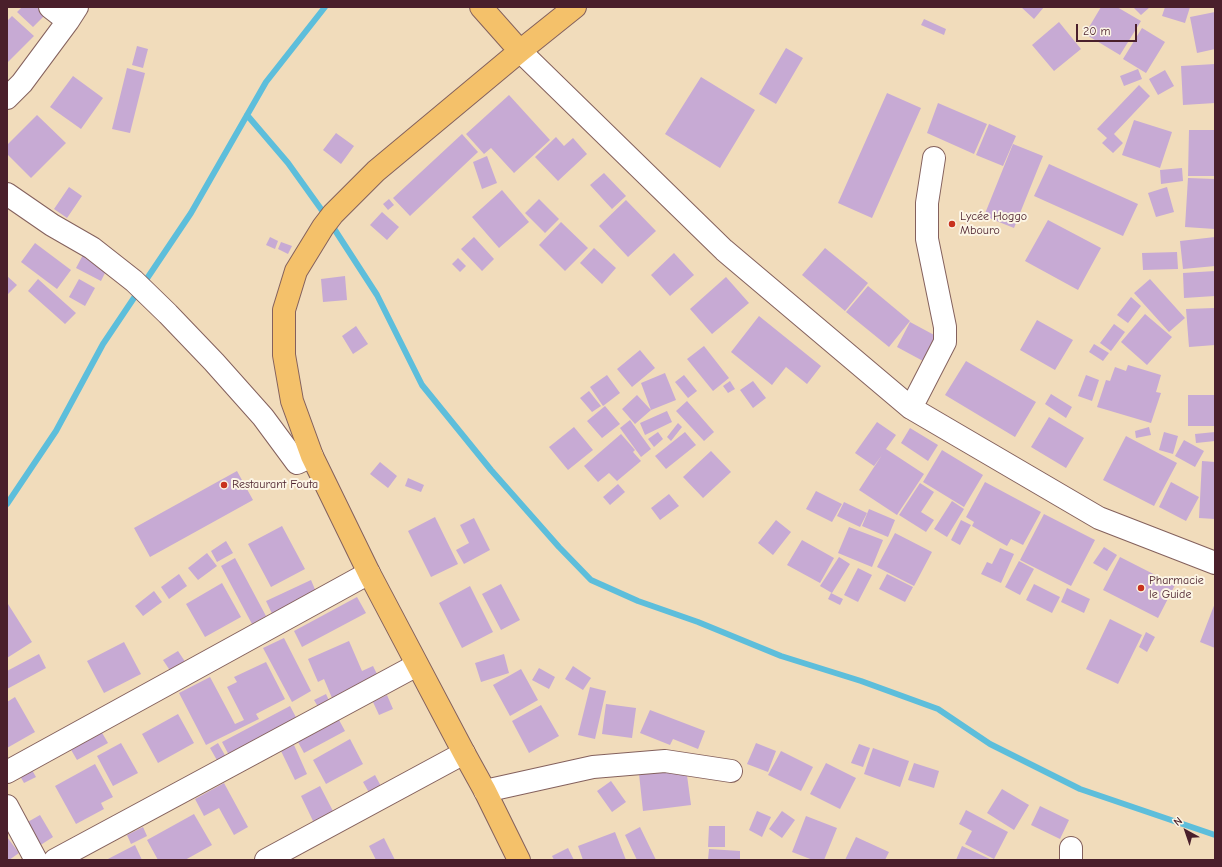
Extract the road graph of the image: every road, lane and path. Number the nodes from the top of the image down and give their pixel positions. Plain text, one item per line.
1 (50, 7) edge
2 (481, 7) edge
3 (575, 7) edge
4 (73, 14) edge
5 (520, 51) junction
6 (7, 98) edge
7 (934, 158) dead end
8 (7, 194) edge
9 (911, 408) junction
10 (312, 456) junction
11 (1215, 563) edge
12 (369, 573) junction
13 (417, 665) junction
14 (464, 753) junction
15 (731, 771) dead end
16 (7, 772) edge
17 (485, 791) junction
18 (7, 806) edge
19 (36, 860) edge
20 (55, 860) edge
21 (266, 860) edge
22 (519, 860) edge

1 - 4 street
2 - 5 main road
3 - 5 main road
4 - 6 street
5 - 9 street
5 - 10 main road
7 - 9 street
8 - 10 street
9 - 11 street
10 - 12 main road
12 - 13 main road
12 - 16 street
13 - 14 main road
13 - 20 street
14 - 17 main road
14 - 21 street
15 - 17 street
17 - 22 main road
18 - 19 street

